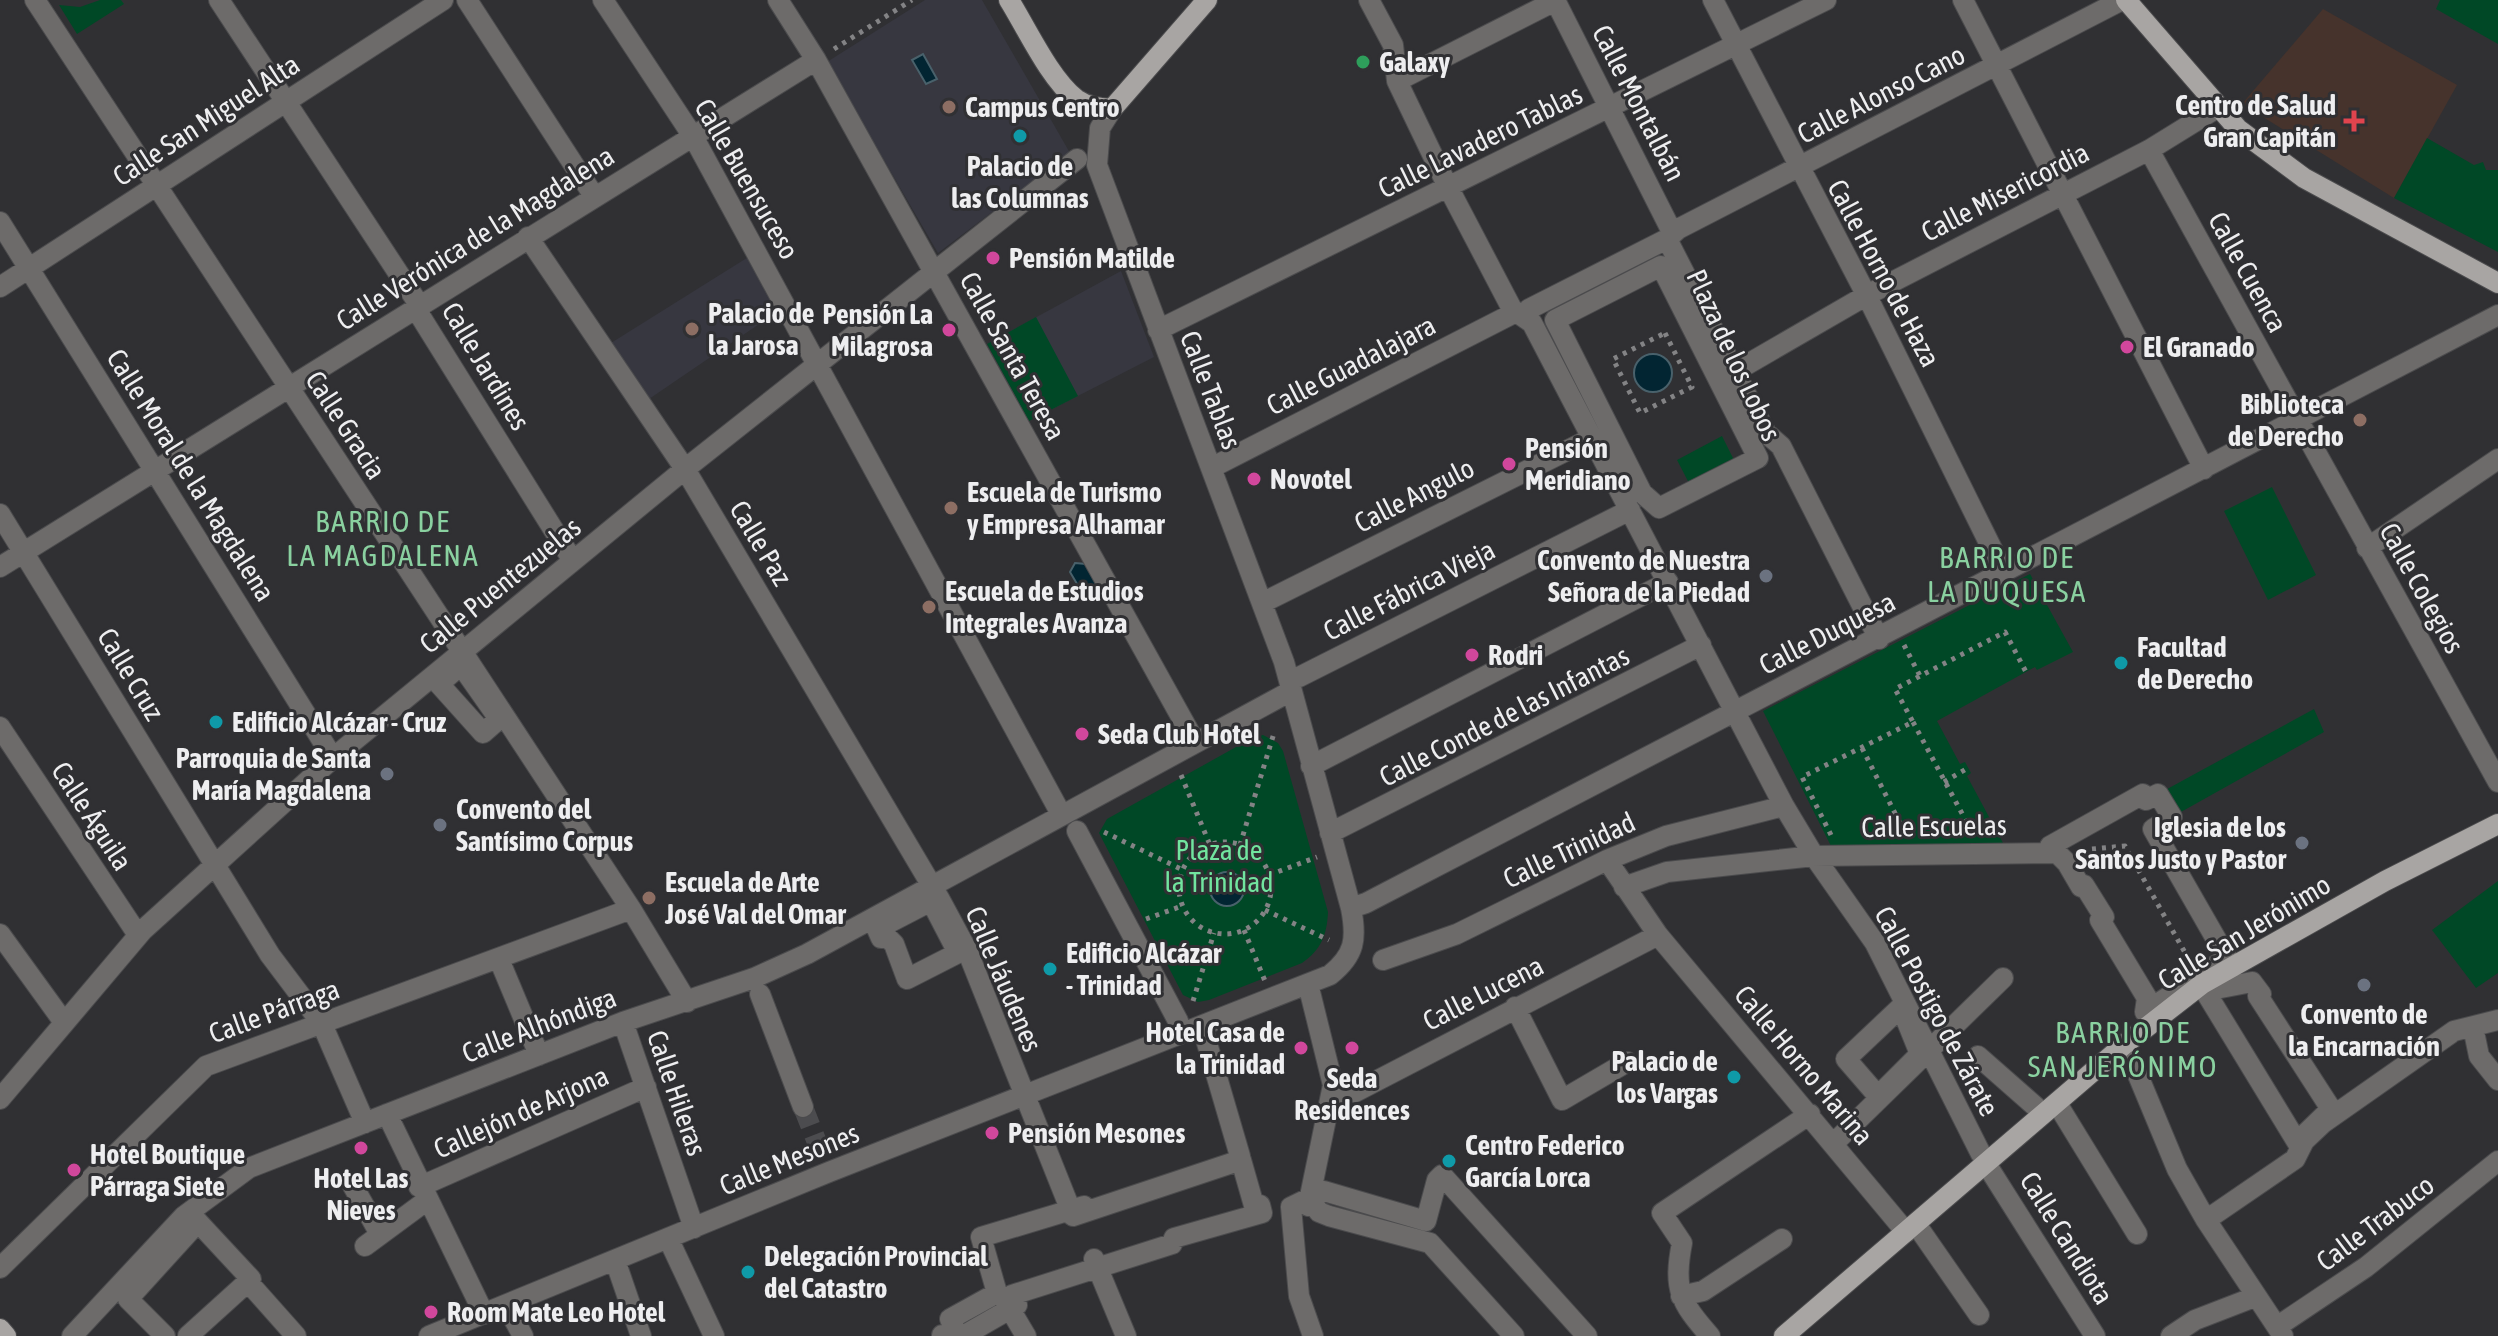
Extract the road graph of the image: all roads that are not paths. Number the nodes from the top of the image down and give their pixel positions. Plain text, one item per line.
1 (35, 0) edge
2 (219, 0) edge
3 (443, 0) edge
4 (467, 0) edge
5 (603, 0) edge
6 (778, 0) edge
7 (1009, 0) edge
8 (1207, 0) edge
9 (1369, 0) edge
10 (1555, 0) edge
11 (1713, 0) edge
12 (1826, 0) edge
13 (1963, 0) edge
14 (2124, 0) edge
15 (1737, 46) junction
16 (816, 60) junction
17 (1997, 67) junction
18 (1397, 81) junction
19 (288, 100) junction
20 (1610, 108) junction
21 (2217, 108) junction
22 (1112, 109) junction
23 (694, 138) junction
24 (2149, 150) junction
25 (1077, 159) dead end
26 (1798, 168) junction
27 (156, 186) junction
28 (1448, 188) junction
29 (2062, 195) junction
30 (594, 196) junction
31 (0, 222) edge
32 (1670, 236) junction
33 (528, 237) junction
34 (1661, 266) joint
35 (29, 268) junction
36 (934, 272) junction
37 (2498, 283) edge
38 (0, 287) edge
39 (1867, 295) junction
40 (417, 307) junction
41 (1520, 314) junction
42 (2498, 315) edge
43 (1158, 330) junction
44 (818, 365) junction
45 (1734, 372) junction
46 (287, 386) junction
47 (2298, 420) junction
48 (1592, 438) junction
49 (2498, 459) edge
50 (1211, 468) junction
51 (155, 469) junction
52 (685, 469) junction
53 (2204, 469) junction
54 (1630, 510) junction
55 (0, 514) edge
56 (2367, 548) junction
57 (24, 552) junction
58 (573, 561) junction
59 (0, 567) edge
60 (2004, 573) junction
61 (1668, 582) junction
62 (1262, 603) junction
63 (1879, 639) junction
64 (1701, 645) junction
65 (462, 653) junction
66 (1295, 684) junction
67 (1736, 712) junction
68 (0, 727) edge
69 (1195, 742) junction
70 (333, 758) junction
71 (1311, 766) junction
72 (2498, 782) edge
73 (1784, 806) junction
74 (1061, 814) junction
75 (2498, 824) edge
76 (1077, 831) dead end
77 (1330, 833) junction
78 (2054, 853) junction
79 (1814, 856) junction
80 (1607, 860) junction
81 (214, 863) junction
82 (931, 885) junction
83 (1624, 887) junction
84 (1351, 908) junction
85 (631, 909) junction
86 (0, 934) edge
87 (138, 935) junction
88 (1658, 935) junction
89 (1383, 960) dead end
90 (501, 964) dead end
91 (2003, 978) dead end
92 (1308, 984) junction
93 (2206, 985) junction
94 (760, 994) dead end
95 (687, 1002) junction
96 (1515, 1007) junction
97 (2498, 1020) edge
98 (63, 1021) junction
99 (623, 1022) junction
100 (322, 1024) junction
101 (1179, 1024) junction
102 (2473, 1027) junction
103 (1204, 1033) dead end
104 (2125, 1044) junction
105 (1928, 1052) junction
106 (539, 1055) junction
107 (1978, 1056) dead end
108 (1627, 1062) dead end
109 (2498, 1080) edge
110 (646, 1087) junction
111 (1333, 1094) junction
112 (1023, 1096) junction
113 (0, 1099) edge
114 (803, 1107) tunnel mouth
115 (2036, 1107) dead end
116 (2061, 1110) dead end
117 (387, 1114) junction
118 (1810, 1114) junction
119 (365, 1123) junction
120 (2303, 1139) junction
121 (1834, 1143) junction
122 (1240, 1156) junction
123 (2498, 1161) edge
124 (1986, 1162) joint
125 (353, 1186) dead end
126 (423, 1194) junction
127 (1310, 1199) junction
128 (1258, 1208) junction
129 (1071, 1210) junction
130 (2209, 1218) dead end
131 (694, 1228) junction
132 (1913, 1231) junction
133 (2137, 1234) dead end
134 (668, 1238) junction
135 (1782, 1239) dead end
136 (615, 1260) junction
137 (1096, 1264) junction
138 (0, 1268) edge
139 (248, 1282) junction
140 (1681, 1296) junction
141 (2252, 1298) dead end
142 (1008, 1303) junction
143 (506, 1305) junction
144 (484, 1314) junction
145 (1979, 1315) dead end
146 (0, 1329) edge
147 (2282, 1330) edge
148 (706, 1333) edge
149 (434, 1335) edge
150 (950, 1335) edge
151 (6, 1336) edge
152 (72, 1336) edge
153 (165, 1336) edge
154 (188, 1336) edge
155 (296, 1336) edge
156 (523, 1336) edge
157 (641, 1336) edge
158 (1026, 1336) edge
159 (1126, 1336) edge
160 (1313, 1336) edge
161 (1322, 1336) edge
162 (1514, 1336) edge
163 (1587, 1336) edge
164 (1710, 1336) edge
165 (1784, 1336) edge
166 (2095, 1336) edge
167 (2171, 1336) edge

1 - 27 street, Calle Gracia
2 - 19 street, Calle Jardines
3 - 19 street, Calle San Miguel Alta
4 - 30 street
5 - 23 street, Calle Buensuceso
6 - 16 street, Calle Santa Teresa
7 - 22 main road
8 - 22 main road
9 - 18 street
10 - 18 street
10 - 20 street, Calle Montalbán
11 - 15 street, Calle Horno de Haza
12 - 15 street, Calle Lavadero Tablas
13 - 17 street
14 - 17 street, Calle Alonso Cano
14 - 21 main road
15 - 20 street, Calle Lavadero Tablas
15 - 26 street, Calle Horno de Haza
16 - 23 street, Calle Verónica de la Magdalena
16 - 36 street, Calle Santa Teresa
17 - 26 street, Calle Alonso Cano
17 - 29 street
18 - 28 street
19 - 27 street, Calle San Miguel Alta
19 - 40 street, Calle Jardines
20 - 28 street, Calle Lavadero Tablas
20 - 32 street, Calle Montalbán
21 - 24 street, Calle Misericordia
21 - 37 main road
22 - 43 street, Calle Tablas
23 - 30 street, Calle Verónica de la Magdalena
23 - 44 street, Calle Buensuceso
24 - 29 street, Calle Misericordia
24 - 47 street, Calle Cuenca
25 - 36 street, Calle Puentezuelas
26 - 32 street, Calle Alonso Cano
26 - 39 street, Calle Horno de Haza
27 - 35 street, Calle San Miguel Alta
27 - 46 street, Calle Gracia
28 - 41 street
28 - 43 street, Calle Lavadero Tablas
29 - 39 street, Calle Misericordia
29 - 53 street
30 - 33 street, Calle Verónica de la Magdalena
31 - 35 street, Calle Moral de la Magdalena
32 - 41 street, Plaza de los Lobos
32 - 45 street, Plaza de los Lobos
33 - 40 street, Calle Verónica de la Magdalena
33 - 52 street, Calle Paz
34 - 34 street, Plaza de los Lobos
35 - 38 street, Calle San Miguel Alta
35 - 51 street, Calle Moral de la Magdalena
36 - 44 street, Calle Puentezuelas
36 - 69 street, Calle Santa Teresa
39 - 45 street, Calle Misericordia
39 - 60 street, Calle Horno de Haza
40 - 46 street, Calle Verónica de la Magdalena
40 - 58 street, Calle Jardines
41 - 48 street
41 - 50 street, Calle Guadalajara
42 - 47 street, Calle Duquesa
43 - 50 street, Calle Tablas
44 - 52 street, Calle Puentezuelas
44 - 74 street, Calle Buensuceso
45 - 63 street, Plaza de los Lobos
46 - 51 street, Calle Verónica de la Magdalena
46 - 65 street, Calle Gracia
47 - 53 street, Calle Duquesa
47 - 56 street, Calle Colegios
48 - 54 street
48 - 62 street, Calle Angulo
49 - 56 street
50 - 62 street, Calle Tablas
51 - 57 street, Calle Verónica de la Magdalena
51 - 70 street, Calle Moral de la Magdalena
52 - 58 street, Calle Puentezuelas
52 - 82 street, Calle Paz
53 - 60 street, Calle Duquesa
54 - 61 street, Calle Postigo de Zárate
54 - 66 street, Calle Fábrica Vieja
55 - 57 street, Calle Cruz
56 - 72 street, Calle Colegios
57 - 59 street, Calle Verónica de la Magdalena
57 - 81 street, Calle Cruz
58 - 65 street, Calle Puentezuelas
60 - 63 street, Calle Duquesa
61 - 64 street, Calle Postigo de Zárate
61 - 71 street
62 - 66 street, Calle Tablas
63 - 67 street, Calle Duquesa
64 - 67 street, Calle Postigo de Zárate
64 - 77 street, Calle Conde de las Infantas
65 - 70 street, Calle Puentezuelas
65 - 85 street, Calle Gracia
66 - 69 street
66 - 71 street
67 - 73 street, Calle Postigo de Zárate
67 - 84 street, Calle Duquesa
68 - 87 street, Calle Águila
69 - 74 street
70 - 81 street, Calle Puentezuelas
71 - 77 street
73 - 79 street, Calle Postigo de Zárate
73 - 80 street, Calle Trinidad
74 - 82 street, Calle Alhóndiga
75 - 104 main road, Calle San Jerónimo
76 - 101 street
77 - 84 street
78 - 79 street, Calle Escuelas
78 - 93 street
78 - 93 street
79 - 83 street, Calle Escuelas
79 - 105 street, Calle Postigo de Zárate
80 - 83 street, Calle Horno Marina
80 - 89 street, Calle Trinidad
81 - 87 street, Calle Puentezuelas
81 - 100 street, Calle Cruz
82 - 95 street, Calle Alhóndiga
82 - 112 street, Calle Jáudenes
83 - 88 street, Calle Horno Marina
84 - 92 street
85 - 95 street, Calle Gracia
85 - 100 street, Calle Párraga
86 - 98 street
87 - 98 street, Calle Puentezuelas
88 - 96 street, Calle Lucena
88 - 118 street, Calle Horno Marina
90 - 106 street
91 - 105 street
92 - 101 street
92 - 111 street
93 - 120 street
93 - 120 street
94 - 114 street
95 - 99 street, Calle Alhóndiga
96 - 108 street
96 - 111 street, Calle Lucena
97 - 102 street
98 - 113 street, Calle Puentezuelas
99 - 106 street, Calle Alhóndiga
99 - 110 street, Calle Hileras
100 - 119 street, Calle Cruz
100 - 138 street, Calle Párraga
101 - 112 street, Calle Mesones
102 - 109 street
102 - 120 street
103 - 122 street
104 - 132 main road, Calle San Jerónimo
104 - 147 street
105 - 121 street
105 - 124 street, Calle Postigo de Zárate
106 - 117 street, Calle Alhóndiga
107 - 115 street
110 - 126 street, Callejón de Arjona
110 - 131 street, Calle Hileras
111 - 127 street
112 - 129 street, Calle Jáudenes
112 - 131 street, Calle Mesones
116 - 133 street
117 - 119 street, Calle Alhóndiga
117 - 126 street
118 - 121 street, Calle Horno Marina
118 - 140 street
119 - 152 street, Calle Alhóndiga
120 - 130 street
121 - 132 street, Calle Horno Marina
122 - 128 street
122 - 129 street
123 - 147 street, Calle Trabuco
124 - 166 street, Calle Candiota
125 - 126 street, Callejón de Arjona
126 - 144 street
127 - 128 street
127 - 160 street
127 - 161 street
127 - 162 street
127 - 163 street
128 - 129 street
128 - 137 street
129 - 150 street
131 - 134 street, Calle Mesones
132 - 145 street, Calle Horno Marina
132 - 165 main road, Calle San Jerónimo
134 - 136 street, Calle Mesones
134 - 148 street
135 - 140 street
136 - 143 street, Calle Mesones
136 - 157 street
137 - 142 street
137 - 159 street
139 - 153 street
139 - 154 street
139 - 155 street
140 - 164 street
141 - 167 street
142 - 150 street
142 - 158 street
143 - 144 street, Calle Mesones
143 - 156 street
144 - 149 street, Calle Mesones
146 - 151 main road

